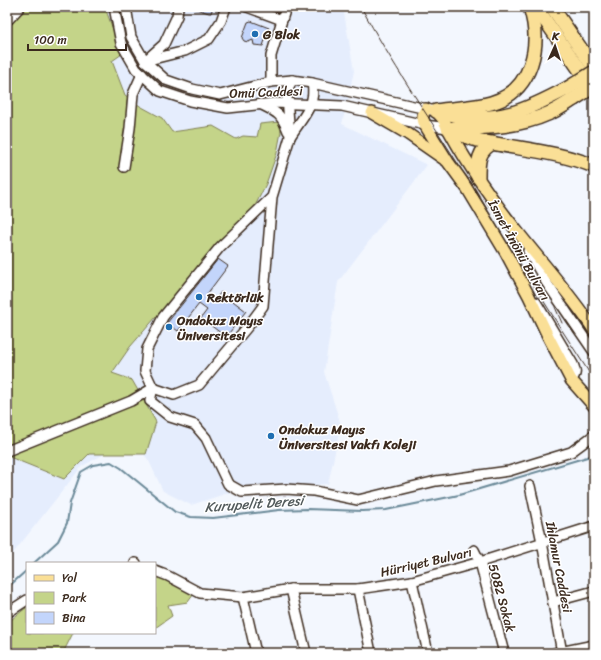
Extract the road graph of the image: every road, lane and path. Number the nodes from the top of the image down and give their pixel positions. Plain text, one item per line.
1 (20, 7) edge
2 (114, 7) edge
3 (126, 7) edge
4 (178, 7) edge
5 (226, 7) edge
6 (247, 7) edge
7 (286, 7) edge
8 (530, 7) edge
9 (536, 7) edge
10 (552, 7) edge
11 (7, 19) edge
12 (282, 20) junction
13 (145, 61) junction
14 (594, 68) edge
15 (594, 72) edge
16 (142, 74) junction
17 (292, 80) junction
18 (271, 82) junction
19 (312, 83) junction
20 (594, 86) edge
21 (594, 91) edge
22 (571, 94) junction
23 (288, 103) junction
24 (260, 104) junction
25 (312, 104) junction
26 (431, 110) junction
27 (372, 113) junction
28 (425, 125) junction
29 (448, 128) junction
30 (290, 137) junction
31 (493, 143) junction
32 (448, 162) junction
33 (124, 166) dead end
34 (594, 166) edge
35 (478, 177) junction
36 (272, 197) junction
37 (512, 225) junction
38 (594, 330) edge
39 (594, 352) edge
40 (153, 388) junction
41 (594, 406) edge
42 (594, 435) edge
43 (7, 451) edge
44 (530, 486) dead end
45 (594, 526) edge
46 (542, 542) junction
47 (474, 550) dead end
48 (480, 562) junction
49 (156, 571) edge
50 (412, 581) junction
51 (291, 589) junction
52 (358, 589) junction
53 (594, 591) edge
54 (243, 597) junction
55 (26, 601) edge
56 (553, 602) junction
57 (7, 612) edge
58 (594, 645) edge
59 (560, 652) edge
60 (256, 653) edge
61 (306, 653) edge
62 (371, 653) edge
63 (428, 653) edge
64 (504, 653) edge

1 - 11 street
2 - 16 street, Omü Caddesi
3 - 13 street, Omü Caddesi
4 - 13 street
5 - 13 street
6 - 12 street
7 - 12 street
8 - 26 highway
9 - 21 highway
10 - 14 highway
12 - 18 street
13 - 18 street, Omü Caddesi
15 - 22 highway, bridge
16 - 24 street, Omü Caddesi
16 - 33 street
17 - 18 street, Omü Caddesi
17 - 19 street, Omü Caddesi
17 - 23 street
19 - 25 street
19 - 26 street, Omü Caddesi
20 - 22 highway, bridge
22 - 26 highway
22 - 29 highway
23 - 24 street, Omü Caddesi
23 - 25 street, Omü Caddesi
23 - 30 street
24 - 30 street
25 - 27 street, Omü Caddesi
25 - 30 street
26 - 28 main road
26 - 29 main road, İsmet İnönü Bulvarı
27 - 28 street, Omü Caddesi
27 - 32 main road
28 - 29 street, Omü Caddesi
28 - 32 main road, İsmet İnönü Bulvarı
29 - 31 highway
29 - 35 main road, İsmet İnönü Bulvarı
30 - 36 street
31 - 34 highway
31 - 35 highway
32 - 41 main road, İsmet İnönü Bulvarı
35 - 37 main road, İsmet İnönü Bulvarı
36 - 40 street
36 - 40 street
37 - 38 main road, İsmet İnönü Bulvarı
37 - 39 street
40 - 42 street
40 - 43 street
44 - 46 street, Ihlamur Caddesi
45 - 46 street, Hürriyet Bulvarı
46 - 48 street, Hürriyet Bulvarı
46 - 56 street, Ihlamur Caddesi
47 - 48 street, 5082 Sokak
48 - 50 street, Hürriyet Bulvarı
48 - 64 street, 5082 Sokak
49 - 54 street, Hürriyet Bulvarı
50 - 52 street, Hürriyet Bulvarı
50 - 63 street
51 - 52 street, Hürriyet Bulvarı
51 - 54 street, Hürriyet Bulvarı
51 - 61 street
52 - 62 street
53 - 56 street
54 - 60 street
55 - 57 street
56 - 59 street, Ihlamur Caddesi
58 - 59 street

